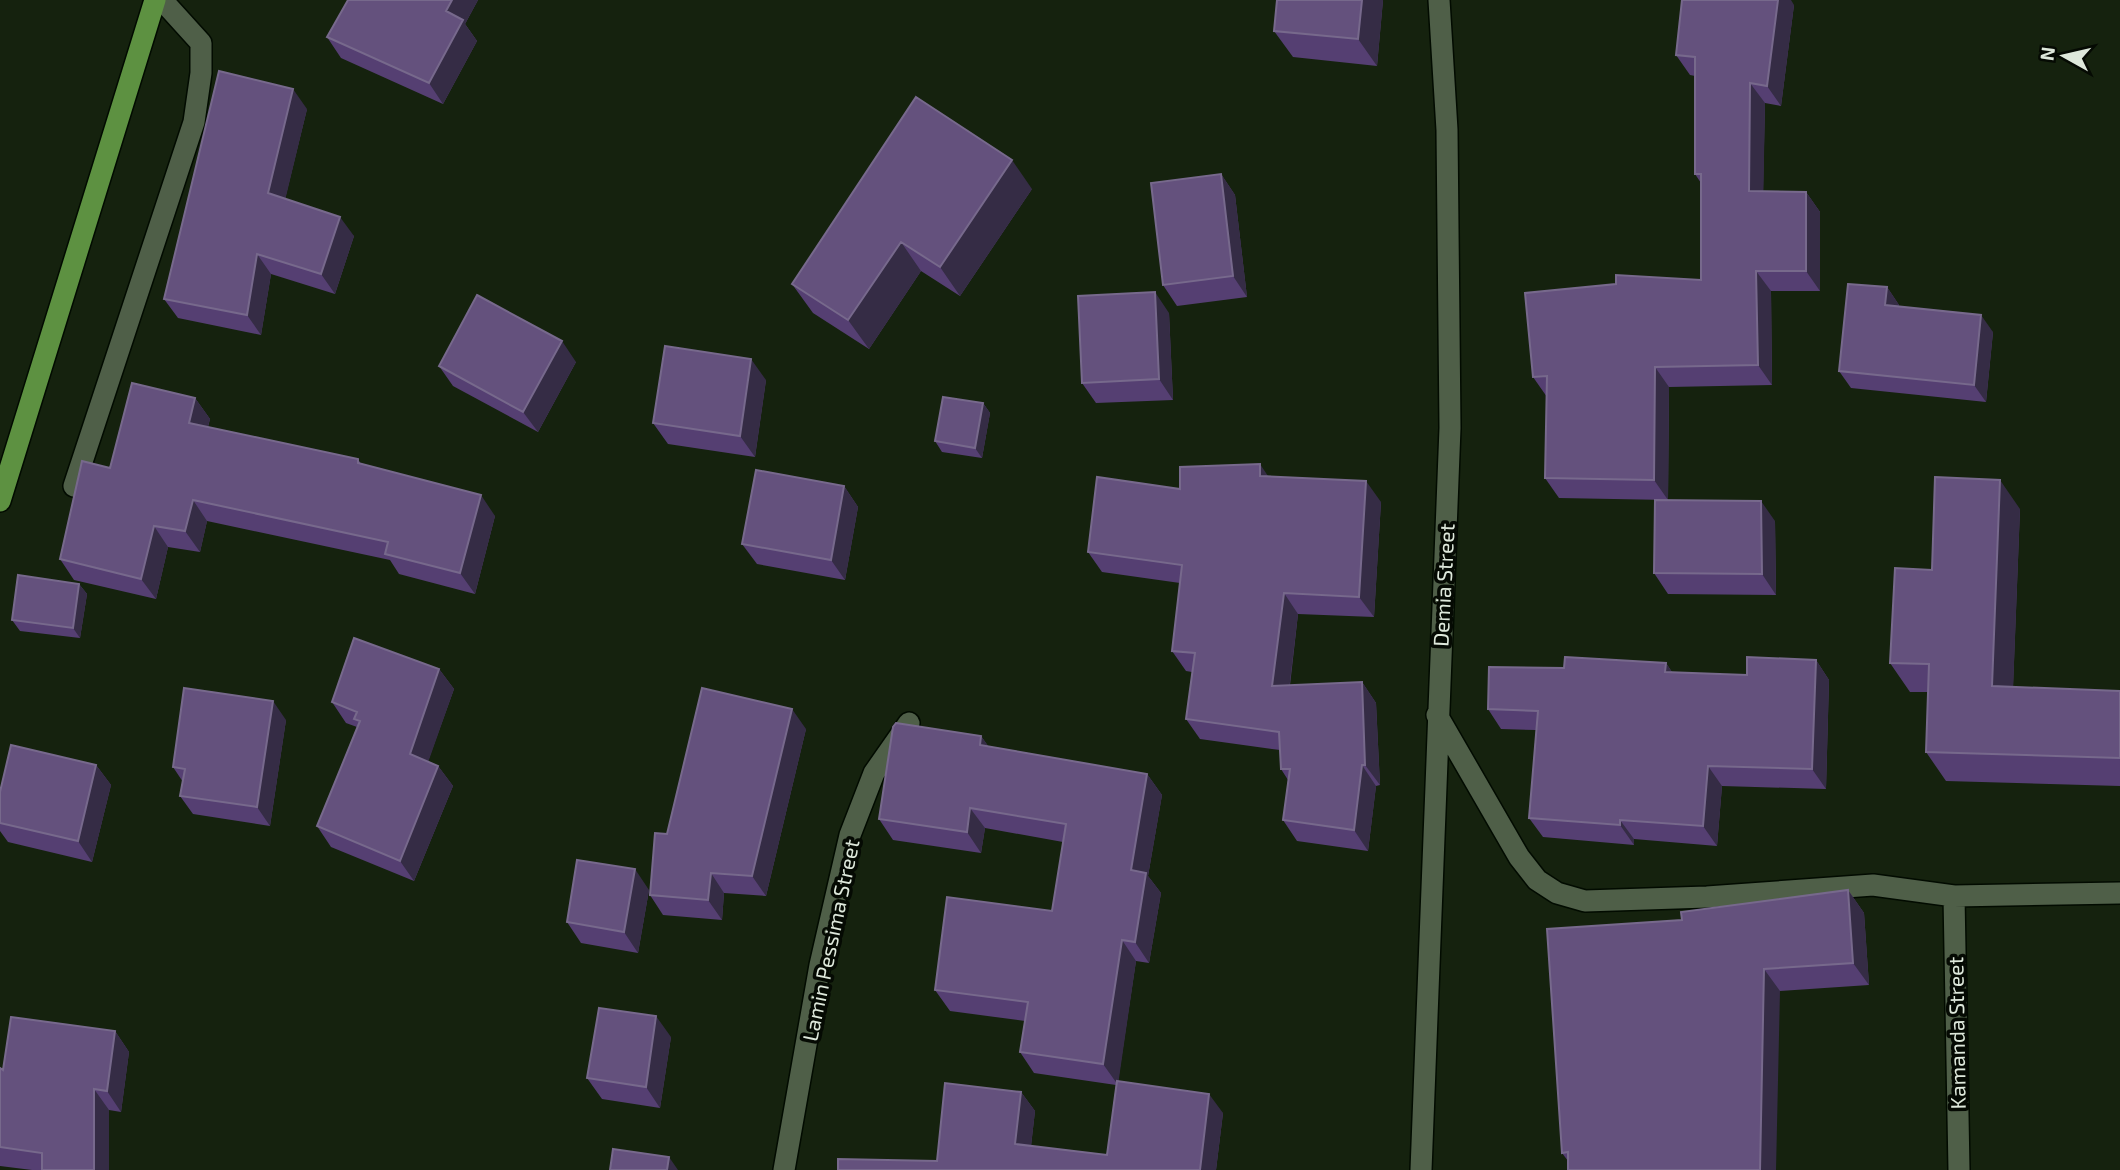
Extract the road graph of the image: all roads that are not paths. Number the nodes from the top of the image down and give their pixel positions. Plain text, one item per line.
1 (155, 0) edge
2 (162, 0) edge
3 (1439, 0) edge
4 (74, 486) edge
5 (0, 501) edge
6 (1437, 715) junction
7 (909, 723) edge
8 (2120, 893) edge
9 (1954, 896) junction
10 (784, 1170) edge
11 (1421, 1170) edge
12 (1959, 1170) edge

1 - 5 main road
2 - 4 street
3 - 6 street, Demia Street
6 - 9 street
6 - 11 street, Demia Street
7 - 10 street, Lamin Pessima Street
8 - 9 street
9 - 12 street, Kamanda Street

